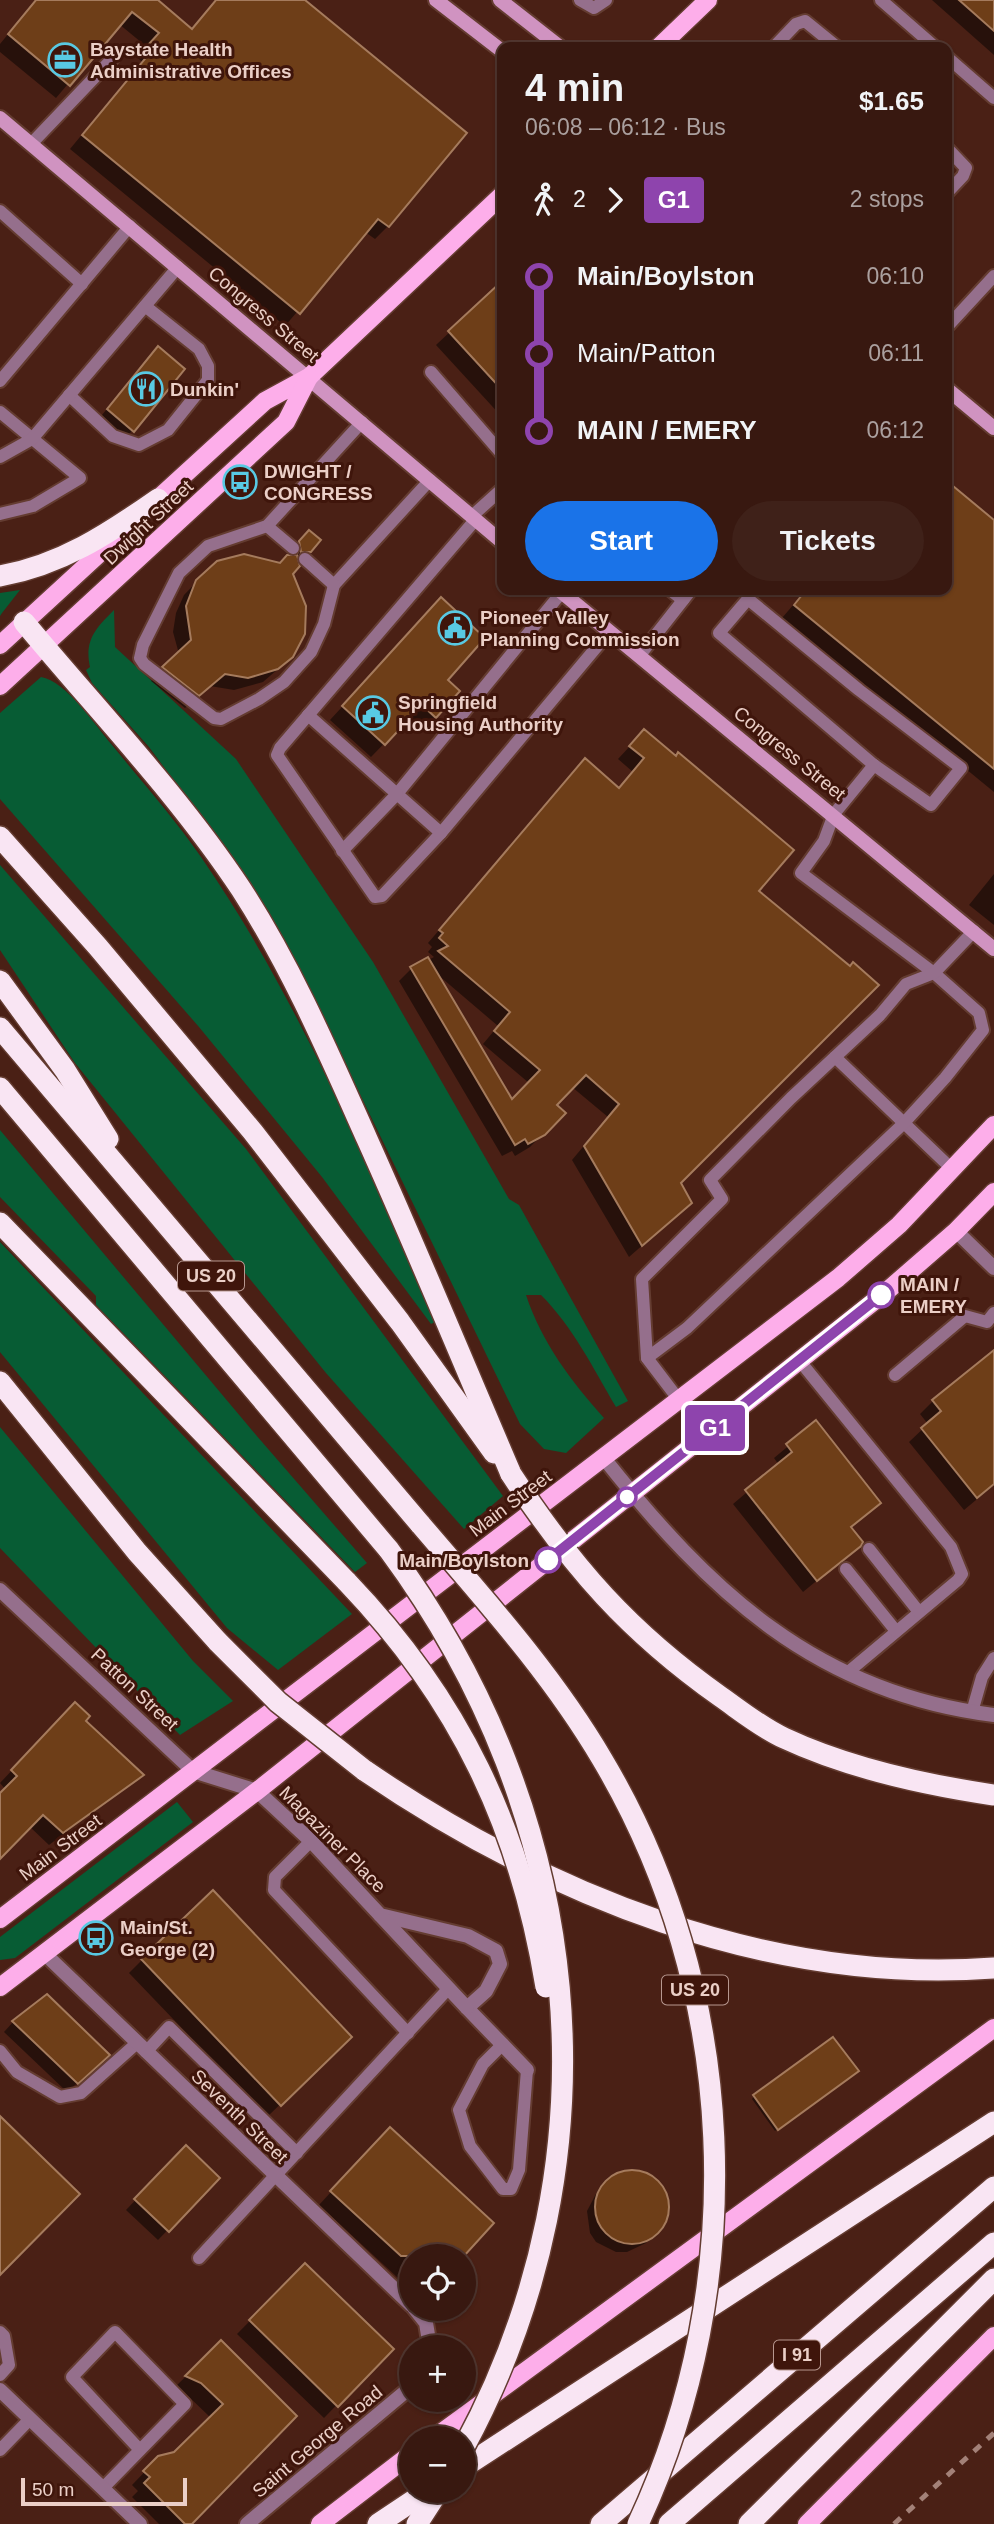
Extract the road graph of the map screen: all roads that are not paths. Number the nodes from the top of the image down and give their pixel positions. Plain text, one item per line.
1 (436, 0) edge
2 (500, 0) edge
3 (580, 0) edge
4 (606, 0) edge
5 (708, 0) edge
6 (881, 0) edge
7 (554, 42) edge
8 (664, 42) edge
9 (779, 42) edge
10 (831, 42) edge
11 (929, 42) edge
12 (497, 47) edge
13 (114, 57) dead end
14 (952, 61) edge
15 (994, 98) edge
16 (0, 118) edge
17 (31, 144) junction
18 (952, 153) edge
19 (952, 188) edge
20 (497, 200) edge
21 (0, 211) edge
22 (130, 226) junction
23 (178, 267) junction
24 (994, 276) edge
25 (82, 284) junction
26 (145, 306) junction
27 (952, 322) edge
28 (431, 372) dead end
29 (309, 377) junction
30 (0, 381) edge
31 (952, 393) edge
32 (69, 395) junction
33 (0, 412) edge
34 (362, 422) junction
35 (994, 428) edge
36 (32, 439) junction
37 (497, 448) edge
38 (0, 457) edge
39 (430, 480) junction
40 (497, 494) edge
41 (158, 499) junction
42 (0, 514) edge
43 (474, 517) junction
44 (267, 526) junction
45 (497, 538) edge
46 (293, 548) dead end
47 (305, 559) dead end
48 (0, 576) edge
49 (334, 585) junction
50 (558, 595) edge
51 (566, 595) edge
52 (687, 595) edge
53 (24, 622) junction
54 (610, 631) junction
55 (0, 645) edge
56 (44, 646) junction
57 (640, 655) junction
58 (0, 686) edge
59 (308, 715) junction
60 (874, 765) junction
61 (397, 794) junction
62 (834, 814) junction
63 (441, 833) junction
64 (0, 838) edge
65 (342, 851) junction
66 (974, 931) junction
67 (994, 949) edge
68 (934, 973) junction
69 (0, 981) edge
70 (0, 1028) edge
71 (835, 1057) junction
72 (0, 1088) edge
73 (903, 1124) junction
74 (994, 1125) edge
75 (952, 1169) junction
76 (137, 1189) junction
77 (994, 1192) edge
78 (0, 1223) edge
79 (957, 1230) junction
80 (994, 1268) edge
81 (992, 1321) edge
82 (647, 1358) junction
83 (799, 1360) junction
84 (895, 1375) dead end
85 (0, 1382) edge
86 (679, 1400) junction
87 (603, 1457) junction
88 (511, 1474) junction
89 (632, 1493) junction
90 (869, 1549) dead end
91 (846, 1569) dead end
92 (0, 1590) edge
93 (919, 1612) junction
94 (896, 1632) junction
95 (994, 1658) edge
96 (847, 1673) junction
97 (972, 1712) junction
98 (994, 1715) edge
99 (193, 1771) junction
100 (257, 1791) junction
101 (994, 1795) edge
102 (311, 1840) junction
103 (380, 1915) junction
104 (0, 1919) edge
105 (44, 1953) junction
106 (994, 1968) edge
107 (0, 1987) edge
108 (448, 1989) junction
109 (467, 2008) junction
110 (994, 2028) edge
111 (408, 2033) junction
112 (503, 2044) junction
113 (141, 2048) junction
114 (0, 2051) edge
115 (527, 2070) joint
116 (561, 2113) junction
117 (991, 2124) edge
118 (297, 2154) junction
119 (275, 2177) junction
120 (994, 2187) edge
121 (994, 2243) edge
122 (199, 2258) dead end
123 (994, 2279) edge
124 (399, 2294) edge
125 (0, 2332) edge
126 (994, 2336) edge
127 (0, 2375) edge
128 (0, 2390) edge
129 (399, 2397) edge
130 (30, 2418) junction
131 (450, 2426) edge
132 (474, 2426) edge
133 (0, 2450) edge
134 (140, 2450) junction
135 (476, 2459) edge
136 (399, 2463) edge
137 (103, 2488) junction
138 (410, 2503) edge
139 (430, 2503) edge
140 (140, 2524) edge
141 (247, 2524) edge
142 (320, 2524) edge
143 (378, 2524) edge
144 (416, 2524) edge
145 (601, 2524) edge
146 (638, 2524) edge
147 (669, 2524) edge
148 (749, 2524) edge
149 (807, 2524) edge

1 - 12 main road
2 - 7 main road
3 - 4 lane
5 - 8 main road
6 - 11 lane
9 - 10 lane
13 - 17 lane
14 - 15 lane
16 - 17 main road, Congress Street
17 - 22 main road, Congress Street
18 - 19 lane
20 - 29 main road, Dwight Street
21 - 25 lane
22 - 23 main road, Congress Street
22 - 25 lane
23 - 26 lane
23 - 29 main road, Congress Street
24 - 27 lane
25 - 30 lane
26 - 32 lane
26 - 32 lane
28 - 37 lane
29 - 34 main road, Congress Street
29 - 41 main road, Dwight Street
29 - 56 main road, Dwight Street
31 - 35 main road
32 - 36 lane
33 - 36 lane
34 - 39 main road, Congress Street
34 - 44 lane
36 - 38 lane
36 - 42 lane
39 - 43 main road, Congress Street
39 - 49 lane
40 - 43 lane
41 - 48 highway
41 - 53 main road, Dwight Street
43 - 45 main road, Congress Street
43 - 59 lane
44 - 46 lane
44 - 49 lane
47 - 49 lane
50 - 61 lane
51 - 54 main road, Congress Street
52 - 57 lane
53 - 55 main road, Dwight Street
53 - 56 highway
54 - 57 main road, Congress Street
54 - 63 lane
56 - 58 main road, Dwight Street
56 - 88 highway
57 - 62 main road, Congress Street
59 - 61 lane
59 - 65 lane
60 - 60 lane
60 - 62 lane
61 - 63 lane
61 - 65 lane
62 - 66 main road, Congress Street
62 - 68 lane
63 - 65 lane
64 - 88 highway
66 - 67 main road, Congress Street
66 - 68 lane
68 - 71 lane
68 - 73 lane
69 - 76 highway
70 - 76 highway, US 20
71 - 73 lane
71 - 82 lane
72 - 116 highway, US 20, bridge
73 - 75 lane
73 - 82 lane
74 - 75 main road, Main Street
75 - 86 main road, Main Street
76 - 146 highway, US 20, bridge
77 - 79 main road
78 - 116 highway, bridge
79 - 80 street
79 - 83 main road
81 - 84 lane
82 - 86 lane
83 - 89 main road
83 - 93 lane
85 - 106 highway, bridge
86 - 87 main road, Main Street
87 - 89 street
87 - 99 main road, Main Street
88 - 101 highway, bridge
89 - 96 street
89 - 100 main road
90 - 93 lane
91 - 94 lane
92 - 99 street, Patton Street
93 - 94 lane
94 - 96 lane
95 - 97 lane
96 - 97 street
97 - 98 street
99 - 100 street, Patton Street
99 - 104 main road, Main Street
100 - 102 street, Magaziner Place
100 - 105 main road
102 - 103 street, Magaziner Place
102 - 111 lane
103 - 108 street, Magaziner Place
103 - 109 street, Magaziner Place
105 - 107 main road
105 - 113 street, Seventh Street
108 - 109 street, Magaziner Place
108 - 111 lane
109 - 112 street, Magaziner Place
110 - 131 main road
111 - 118 lane
112 - 115 street, Magaziner Place
112 - 115 lane
113 - 114 lane
113 - 118 lane
113 - 119 street, Seventh Street
116 - 132 highway, US 20, bridge
117 - 135 highway
118 - 119 lane
119 - 122 lane
119 - 124 street, Seventh Street
120 - 145 highway, I 91
121 - 147 highway, I 91
123 - 148 highway
125 - 127 lane
126 - 149 main road
128 - 130 street
129 - 141 street, Saint George Road
130 - 133 lane
130 - 137 street
134 - 134 lane
134 - 137 lane
136 - 142 main road
137 - 140 street
138 - 143 highway
139 - 144 highway

